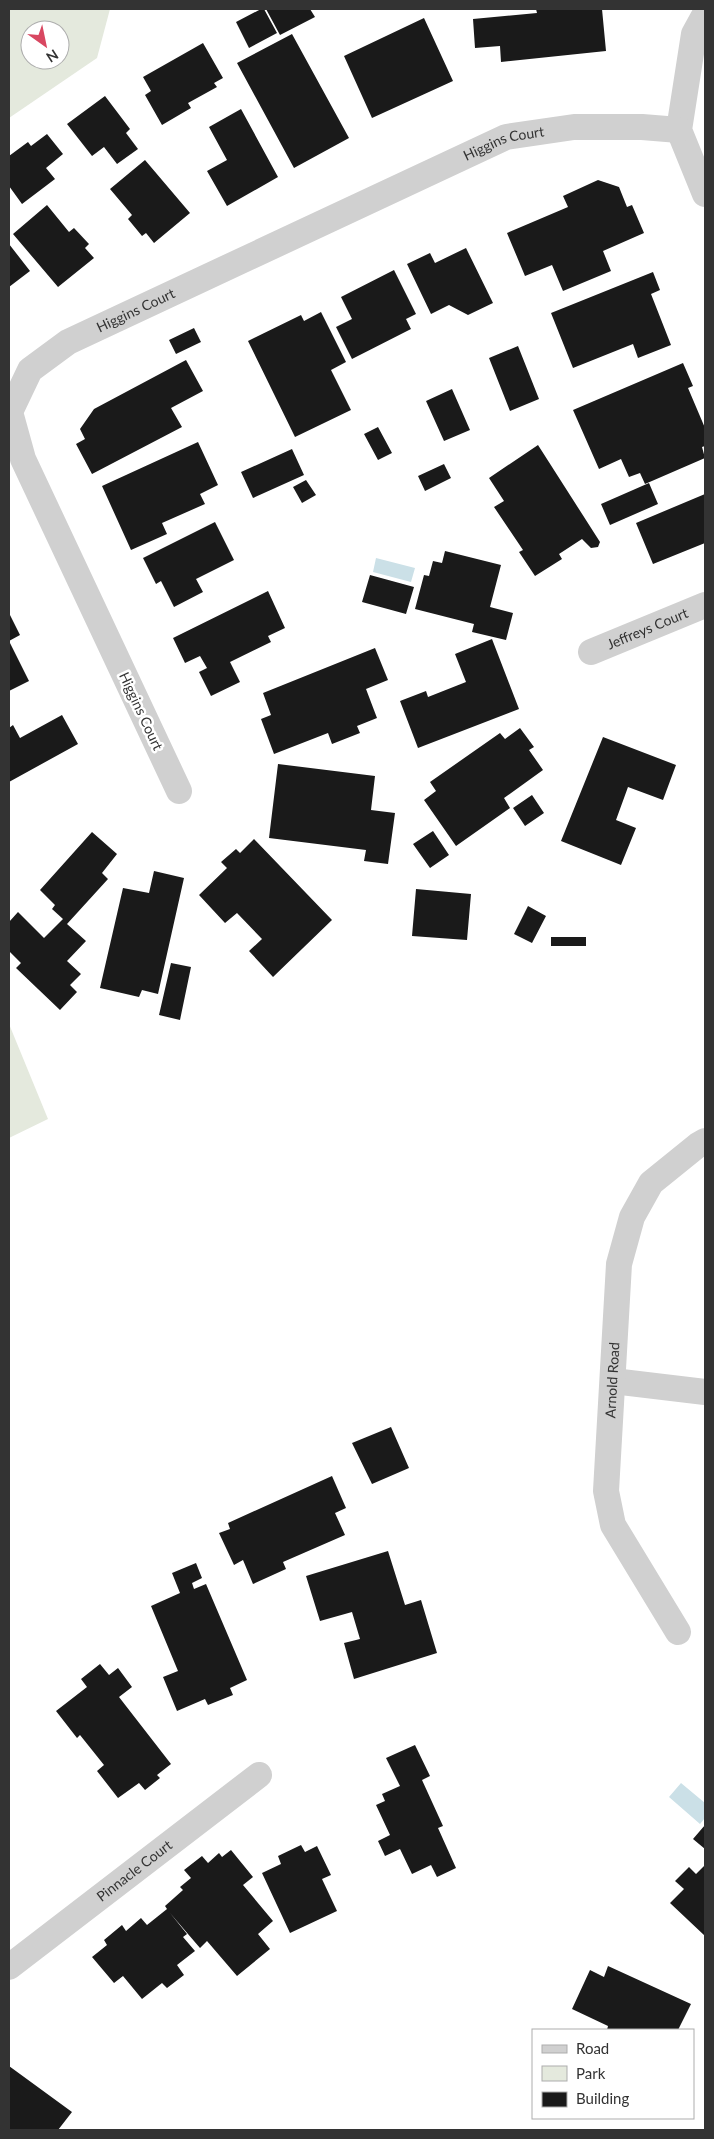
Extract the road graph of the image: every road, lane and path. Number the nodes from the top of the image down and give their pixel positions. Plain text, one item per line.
1 (705, 14) edge
2 (679, 130) junction
3 (705, 194) edge
4 (705, 605) edge
5 (591, 652) dead end
6 (179, 792) dead end
7 (705, 1141) edge
8 (613, 1381) junction
9 (705, 1392) edge
10 (678, 1632) dead end
11 (259, 1775) dead end
12 (9, 1967) edge

1 - 2 street
2 - 3 street
2 - 6 street, Higgins Court
4 - 5 street, Jeffreys Court
7 - 8 street, Arnold Road
8 - 9 street
8 - 10 street, Arnold Road
11 - 12 street, Pinnacle Court

